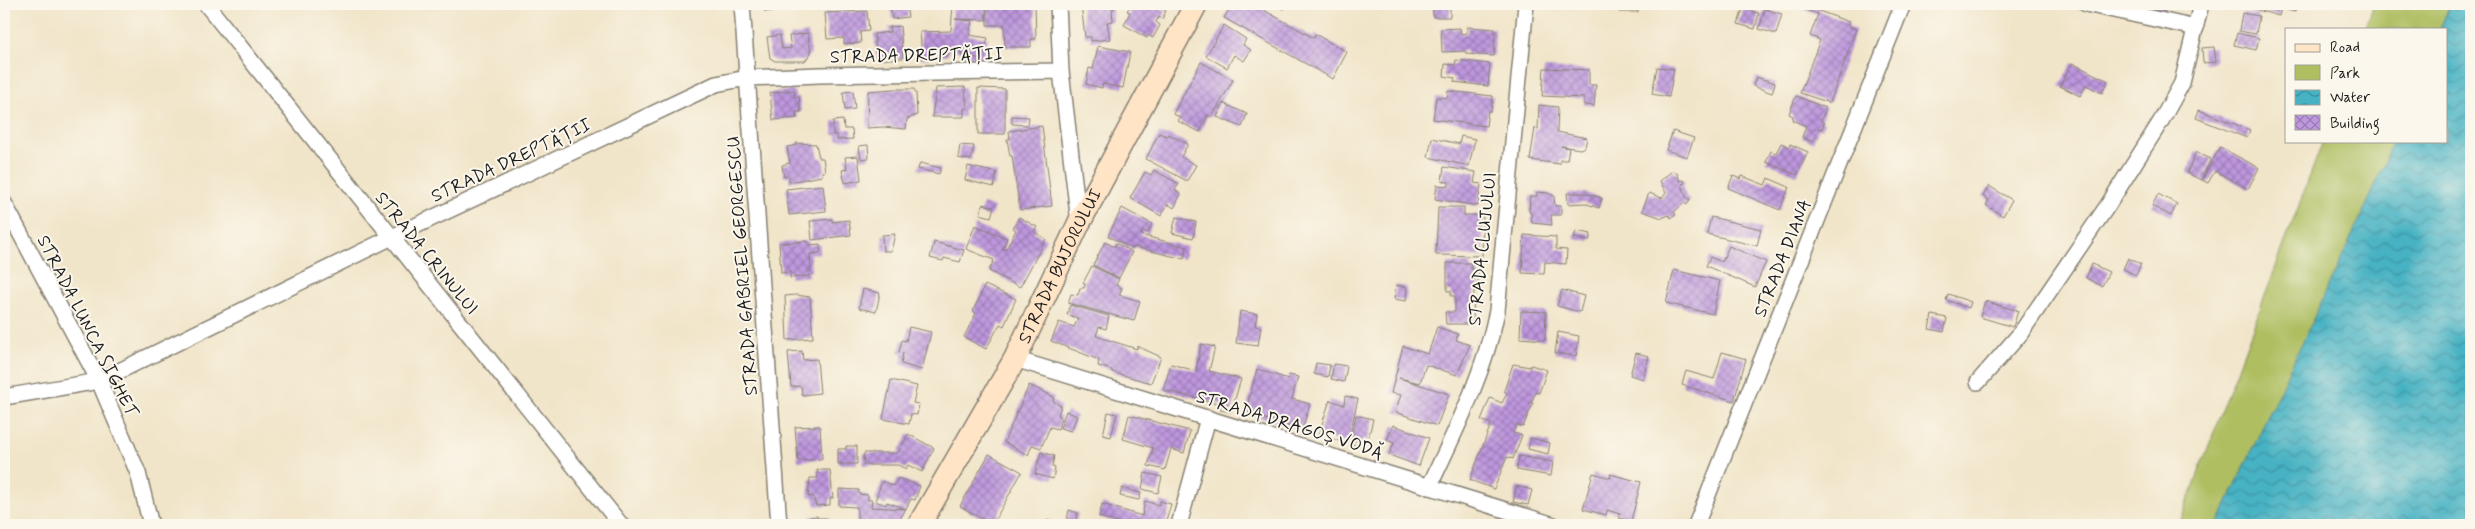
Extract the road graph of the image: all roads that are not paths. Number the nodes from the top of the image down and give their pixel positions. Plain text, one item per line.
1 (206, 4) edge
2 (742, 4) edge
3 (1058, 4) edge
4 (1196, 4) edge
5 (1526, 4) edge
6 (1903, 4) edge
7 (2086, 4) edge
8 (2201, 4) edge
9 (2196, 28) junction
10 (1061, 71) junction
11 (747, 78) junction
12 (4, 203) edge
13 (1079, 223) junction
14 (390, 238) junction
15 (1015, 359) junction
16 (99, 381) junction
17 (1978, 382) dead end
18 (4, 397) edge
19 (1208, 418) junction
20 (1429, 487) junction
21 (151, 525) edge
22 (621, 525) edge
23 (779, 525) edge
24 (919, 525) edge
25 (1179, 525) edge
26 (1554, 525) edge
27 (1696, 525) edge

1 - 14 street, STRADA CRINULUI
2 - 11 street, STRADA GABRIEL GEORGESCU
3 - 10 street
4 - 13 street, STRADA BUJORULUI
5 - 20 street, STRADA CLUJULUI
6 - 27 street, STRADA DIANA
7 - 9 street
8 - 9 street
9 - 17 street
10 - 11 street, STRADA DREPTĂȚII
10 - 13 street
11 - 14 street, STRADA DREPTĂȚII
11 - 23 street, STRADA GABRIEL GEORGESCU
12 - 16 street, STRADA LUNCA SIGHET
13 - 15 street, STRADA BUJORULUI
14 - 16 street, STRADA DREPTĂȚII
14 - 22 street, STRADA CRINULUI
15 - 19 street, STRADA DRAGOȘ VODĂ
15 - 24 street, STRADA BUJORULUI
16 - 18 street, STRADA DREPTĂȚII
16 - 21 street, STRADA LUNCA SIGHET
19 - 20 street, STRADA DRAGOȘ VODĂ
19 - 25 street
20 - 26 street, STRADA DRAGOȘ VODĂ

